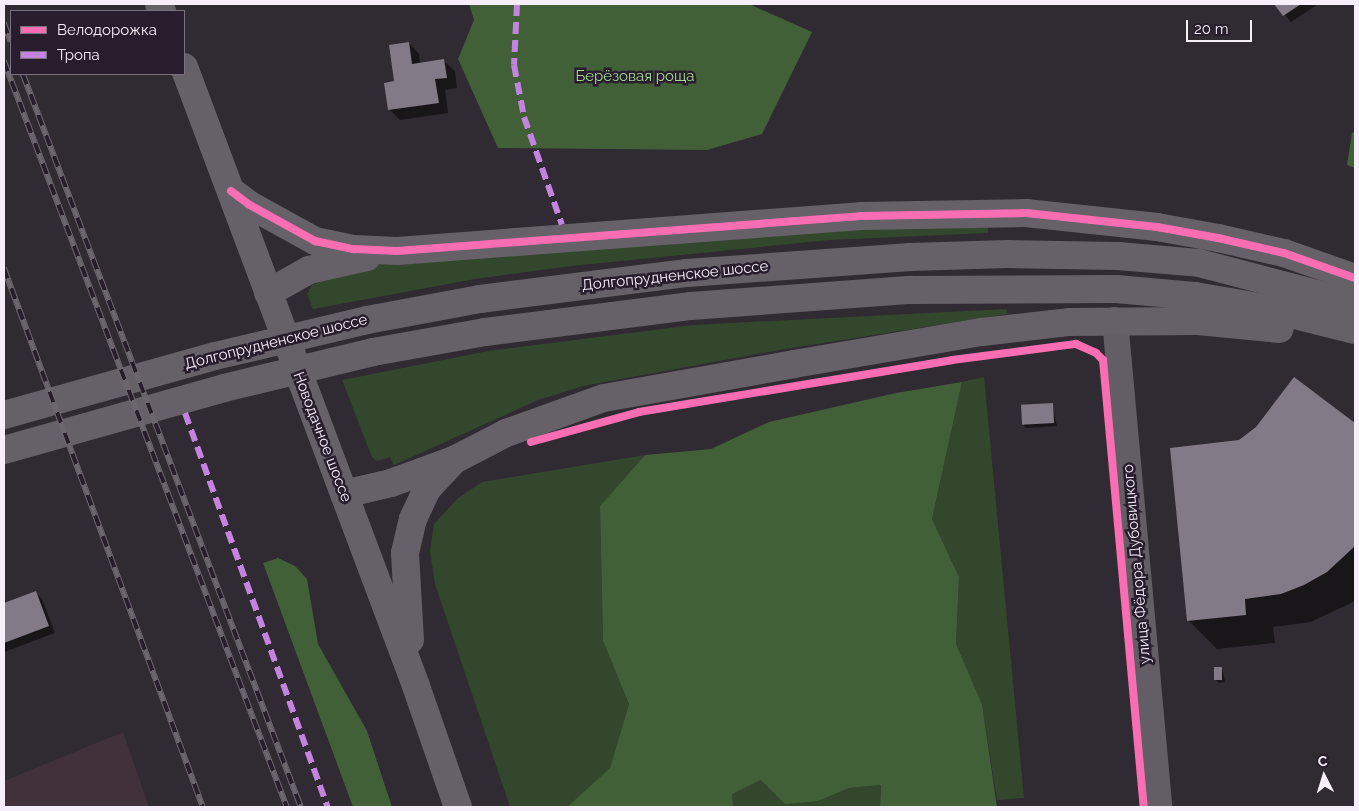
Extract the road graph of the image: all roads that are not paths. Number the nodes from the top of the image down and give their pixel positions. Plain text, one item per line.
1 (185, 71) edge
2 (231, 191) junction
3 (397, 250) junction
4 (1355, 278) edge
5 (268, 293) junction
6 (1355, 304) edge
7 (1115, 320) junction
8 (1355, 330) edge
9 (1355, 344) edge
10 (4, 415) edge
11 (4, 450) edge
12 (454, 460) junction
13 (344, 494) junction
14 (416, 686) junction
15 (458, 807) edge
16 (1159, 807) edge

1 - 2 street, Новодачное шоссе
2 - 3 street
2 - 5 street, Новодачное шоссе
3 - 4 street
3 - 5 street
5 - 13 street, Новодачное шоссе
6 - 10 street, Долгопрудненское шоссе
7 - 9 street
7 - 12 street
7 - 16 street, улица Фёдора Дубовицкого
8 - 11 street, Долгопрудненское шоссе
12 - 13 street
12 - 14 street
13 - 14 street, Новодачное шоссе
14 - 15 street, Новодачное шоссе

